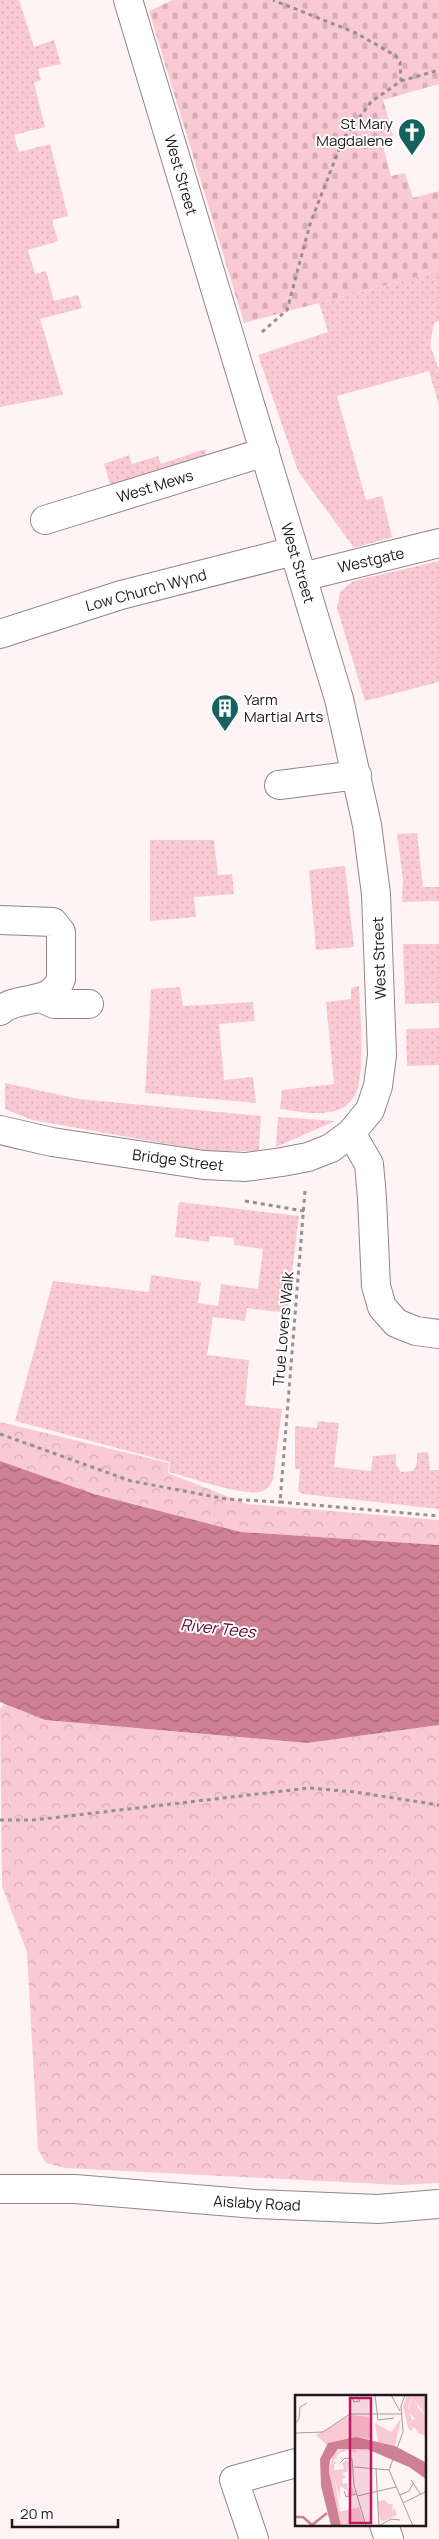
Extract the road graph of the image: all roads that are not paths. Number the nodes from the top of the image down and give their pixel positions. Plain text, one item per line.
1 (128, 0) edge
2 (265, 452) junction
3 (45, 520) dead end
4 (439, 543) edge
5 (294, 551) junction
6 (302, 577) junction
7 (0, 634) edge
8 (357, 775) junction
9 (279, 785) dead end
10 (0, 920) edge
11 (41, 998) junction
12 (89, 1004) dead end
13 (0, 1011) edge
14 (0, 1130) edge
15 (351, 1133) junction
16 (439, 1334) edge
17 (0, 2189) edge
18 (439, 2204) edge
19 (295, 2463) edge
20 (384, 2526) edge
21 (254, 2539) edge
22 (389, 2539) edge

1 - 2 street, West Street
2 - 3 street, West Mews
2 - 5 street, West Street
4 - 6 street, Westgate
5 - 6 street, West Street
5 - 7 street, Low Church Wynd
6 - 8 street, West Street
8 - 9 street
8 - 15 street, West Street
10 - 11 street
11 - 12 street
11 - 13 street
14 - 15 street, Bridge Street
15 - 16 street
17 - 18 street, Aislaby Road
19 - 21 street
20 - 22 street

